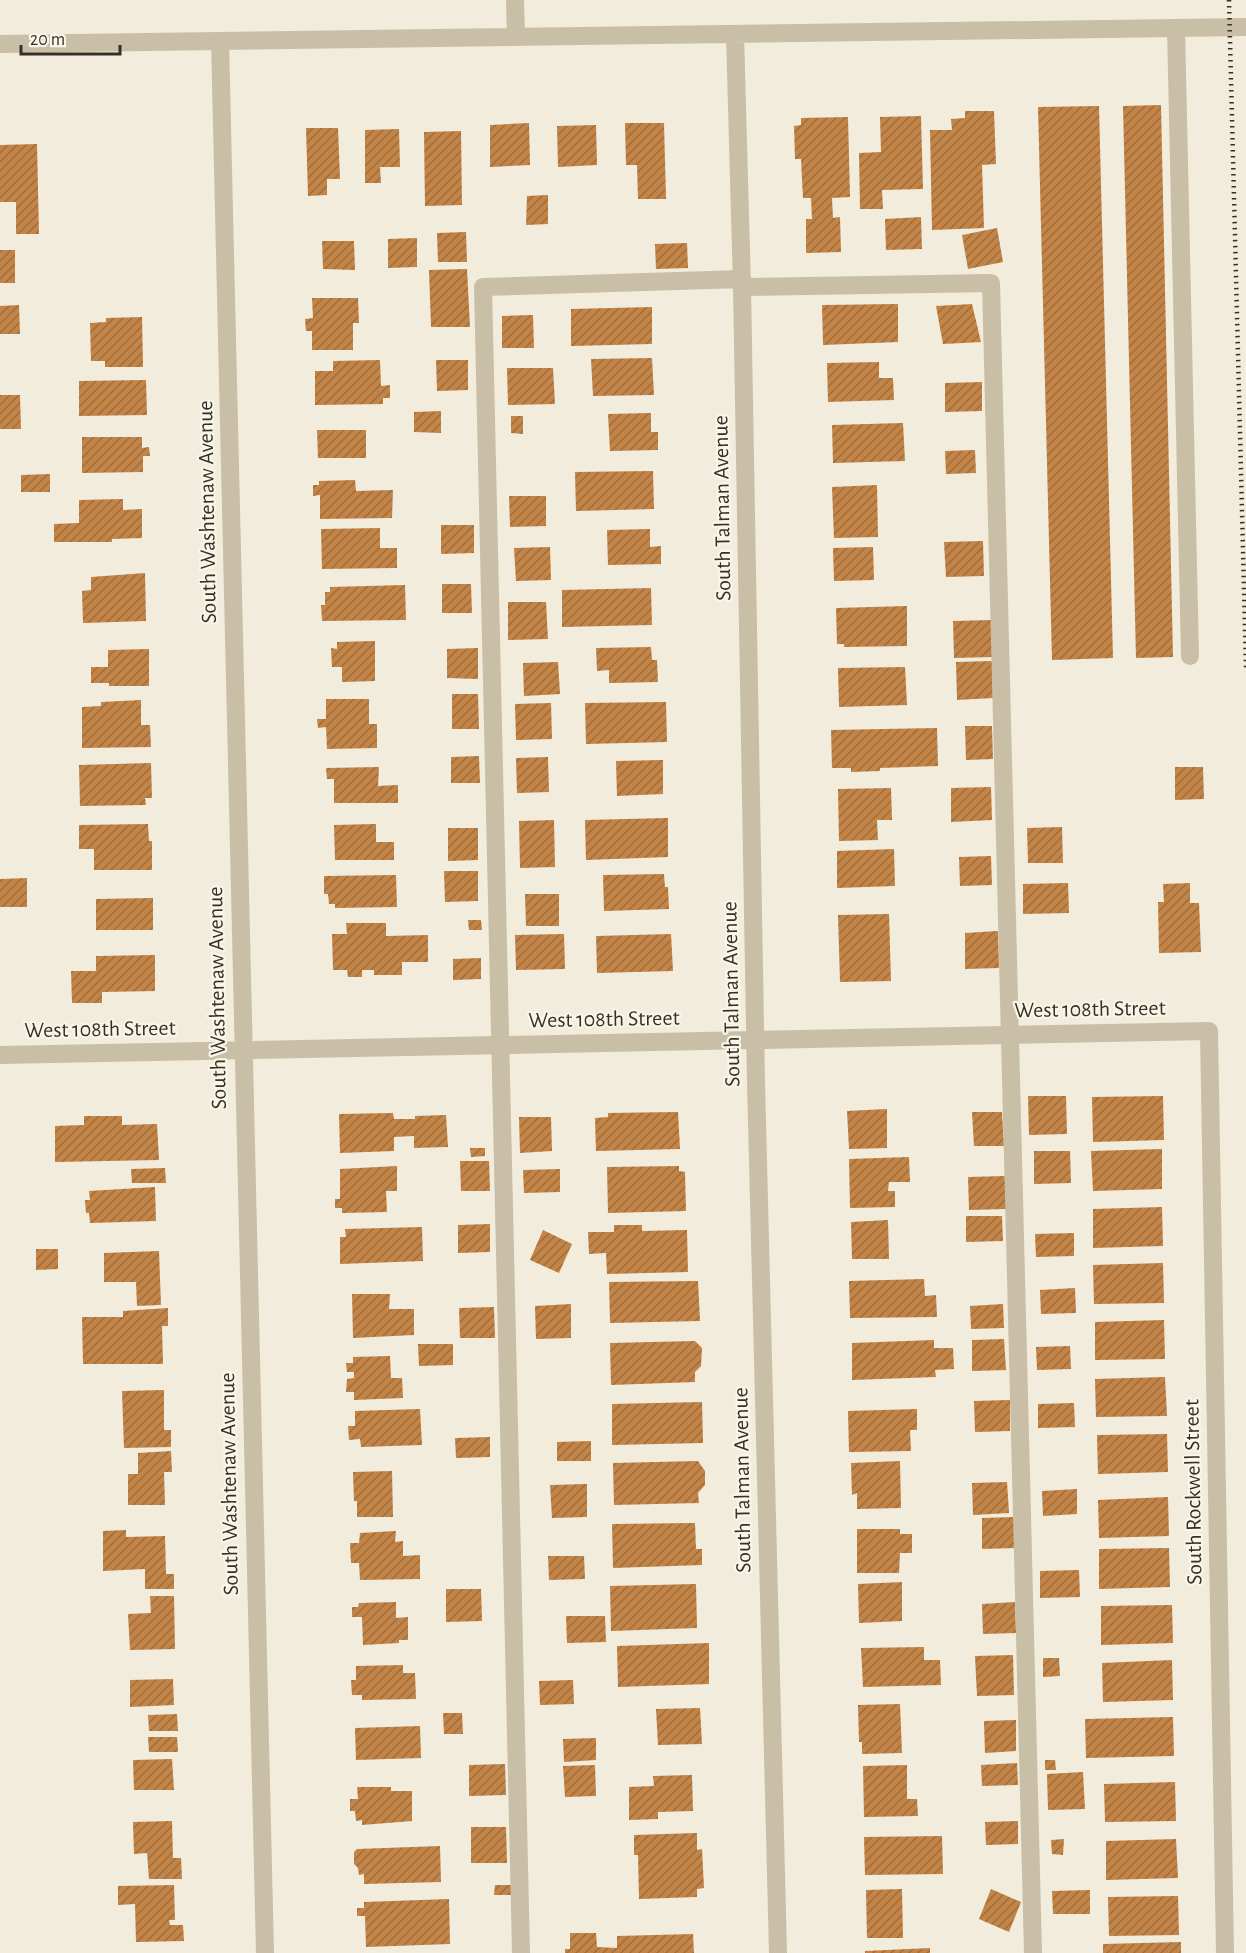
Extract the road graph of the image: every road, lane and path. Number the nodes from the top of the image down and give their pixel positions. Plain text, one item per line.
1 (515, 0) edge
2 (1246, 27) edge
3 (1176, 28) junction
4 (735, 34) junction
5 (516, 37) junction
6 (220, 41) junction
7 (0, 44) edge
8 (742, 283) junction
9 (1190, 656) dead end
10 (1209, 1031) joint
11 (1008, 1035) junction
12 (755, 1040) junction
13 (500, 1045) junction
14 (243, 1050) junction
15 (0, 1055) edge
16 (265, 1953) edge
17 (521, 1953) edge
18 (778, 1953) edge
19 (1032, 1953) edge
20 (1225, 1953) edge

1 - 5 street
2 - 3 street
3 - 4 street
3 - 9 street
4 - 5 street
4 - 8 street, South Talman Avenue
5 - 6 street
6 - 7 street
6 - 14 street, South Washtenaw Avenue
8 - 11 street
8 - 12 street, South Talman Avenue
8 - 13 street
10 - 11 street, West 108th Street
10 - 20 street, South Rockwell Street
11 - 12 street, West 108th Street
11 - 19 street
12 - 13 street, West 108th Street
12 - 18 street, South Talman Avenue
13 - 14 street, West 108th Street
13 - 17 street
14 - 15 street, West 108th Street
14 - 16 street, South Washtenaw Avenue

